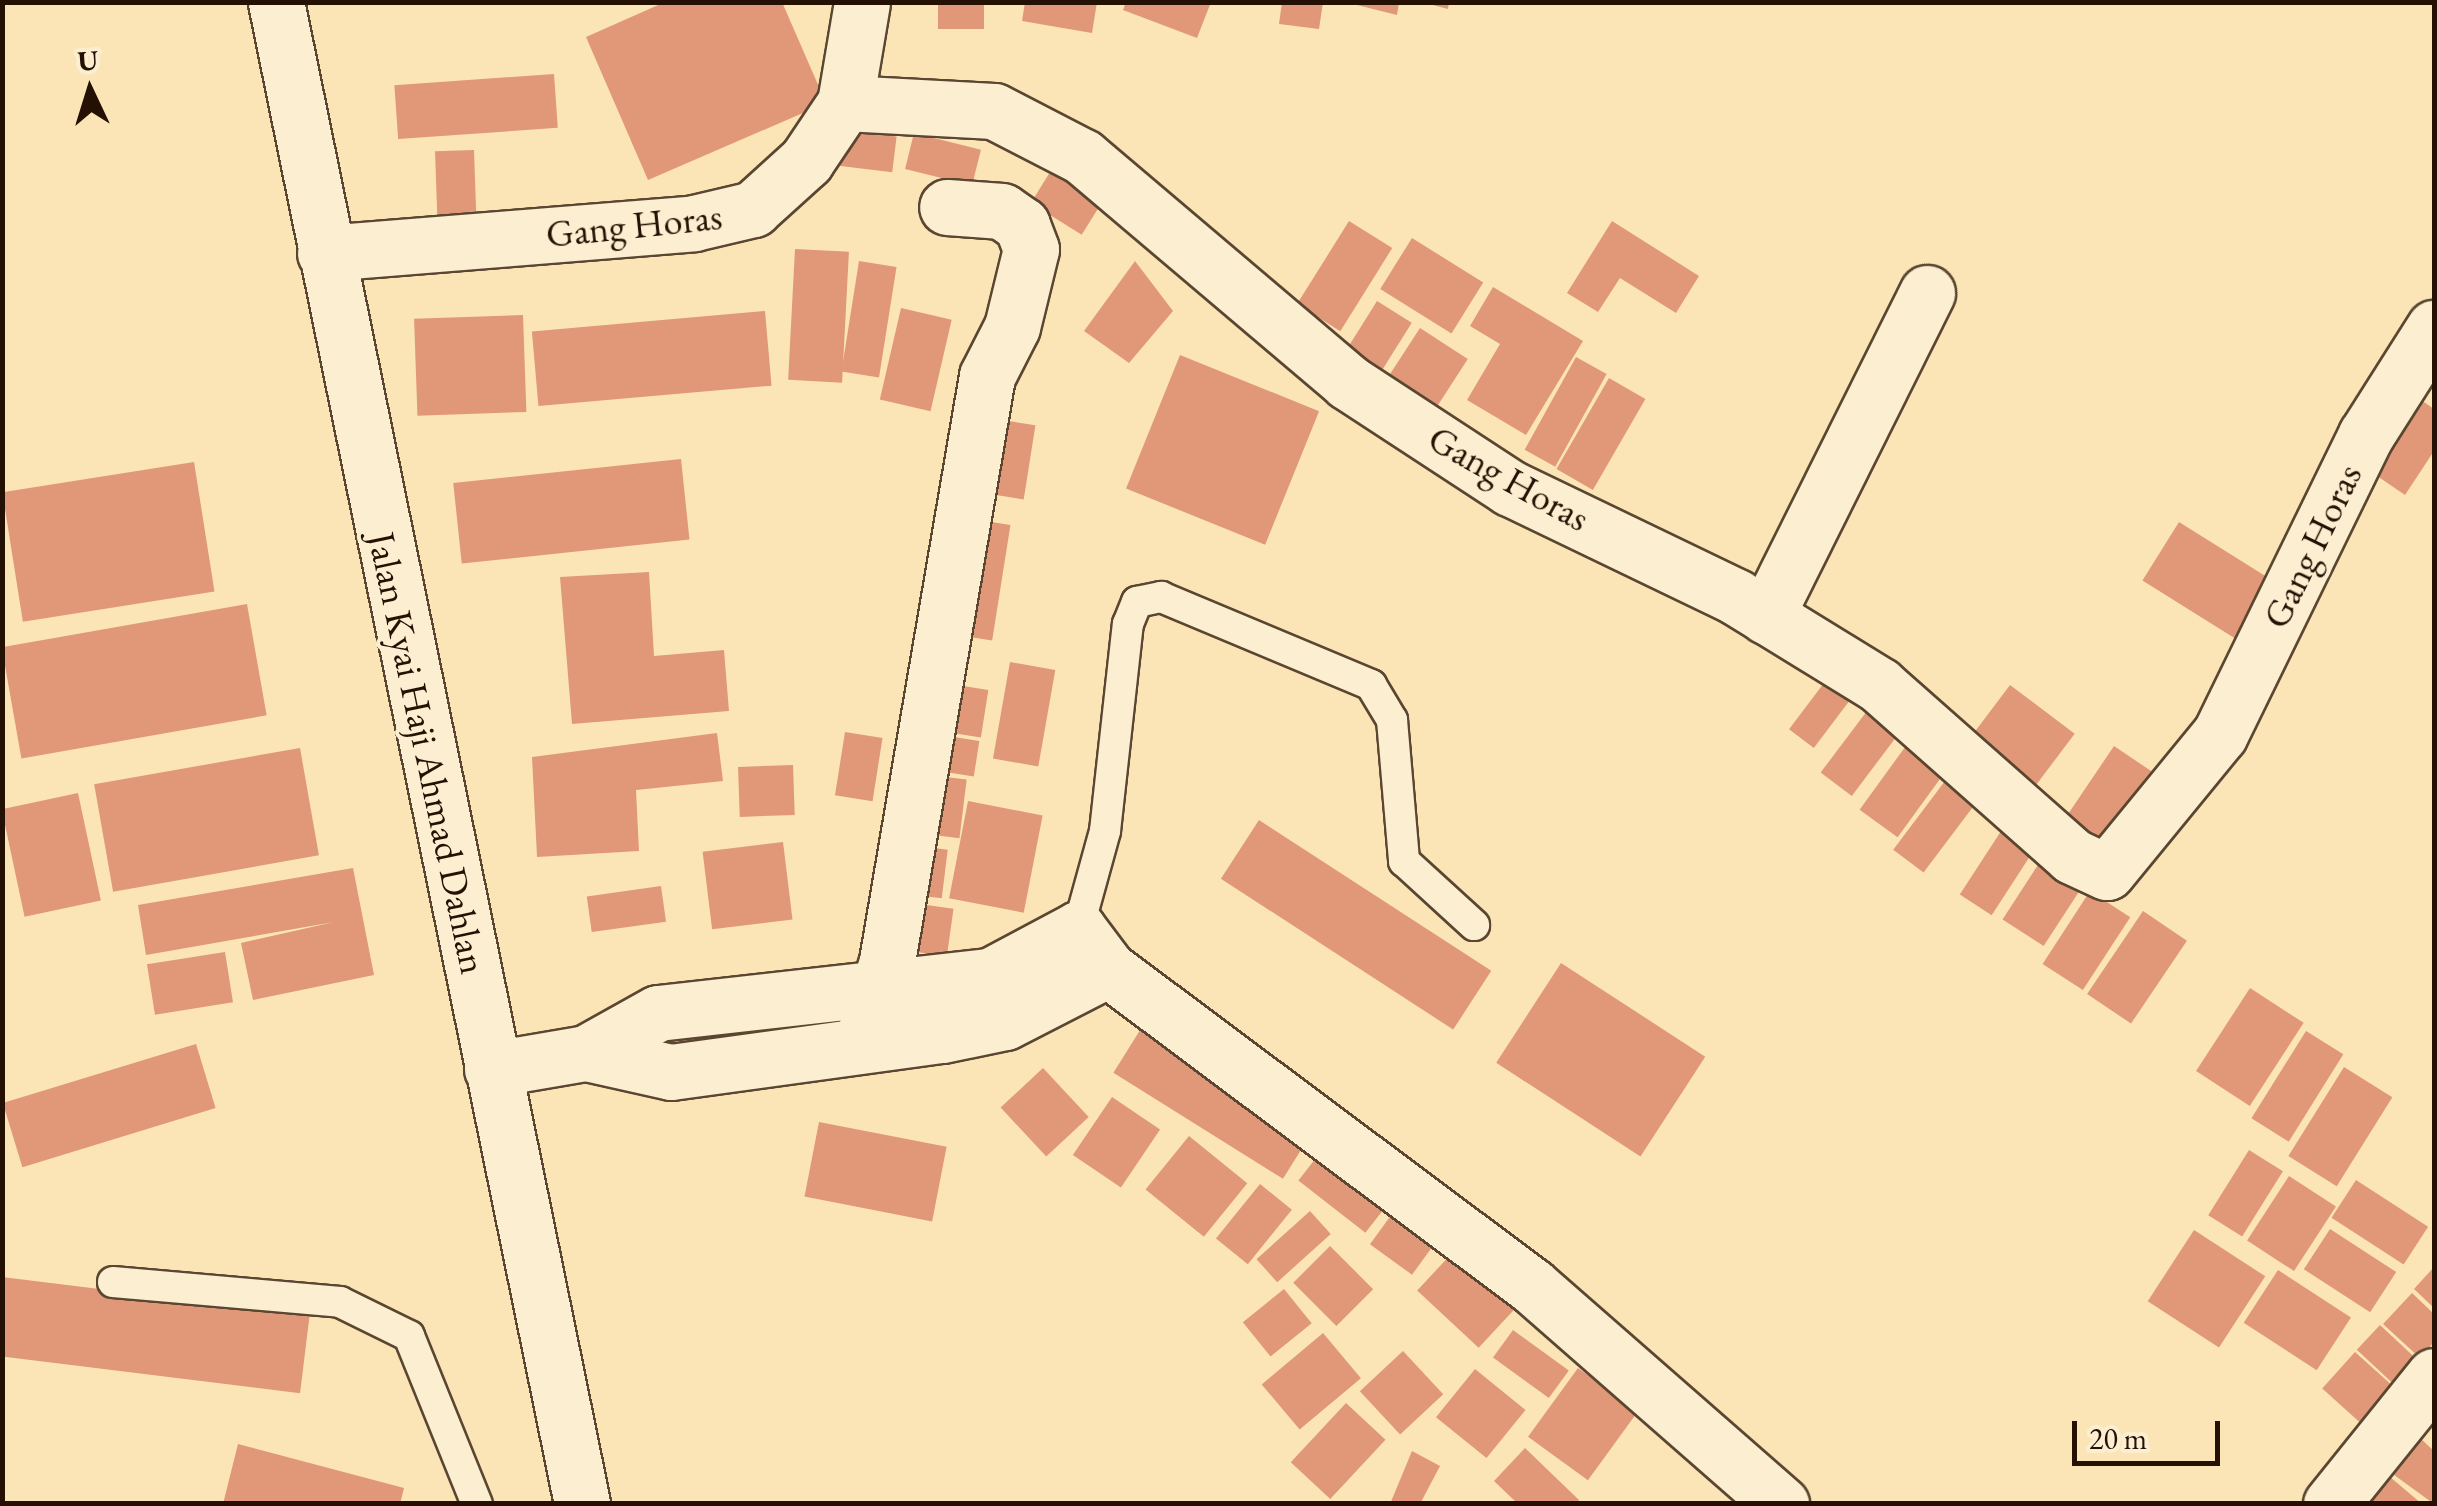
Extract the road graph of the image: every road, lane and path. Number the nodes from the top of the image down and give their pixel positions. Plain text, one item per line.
1 (276, 2) edge
2 (862, 2) edge
3 (845, 103) junction
4 (946, 207) dead end
5 (325, 253) junction
6 (1928, 293) dead end
7 (2434, 328) edge
8 (1766, 616) junction
9 (1474, 926) dead end
10 (1093, 949) junction
11 (869, 1017) junction
12 (492, 1068) junction
13 (113, 1282) dead end
14 (2434, 1376) edge
15 (477, 1504) edge
16 (582, 1504) edge
17 (1781, 1504) edge
18 (2331, 1504) edge

1 - 5 street, Jalan Kyai Haji Ahmad Dahlan
2 - 3 street
3 - 5 street, Gang Horas
3 - 8 street, Gang Horas
4 - 11 street
5 - 12 street, Jalan Kyai Haji Ahmad Dahlan
6 - 8 street
7 - 8 street, Gang Horas
9 - 10 lane
10 - 11 street
10 - 17 street
11 - 12 street
12 - 16 street, Jalan Kyai Haji Ahmad Dahlan
13 - 15 lane
14 - 18 street

